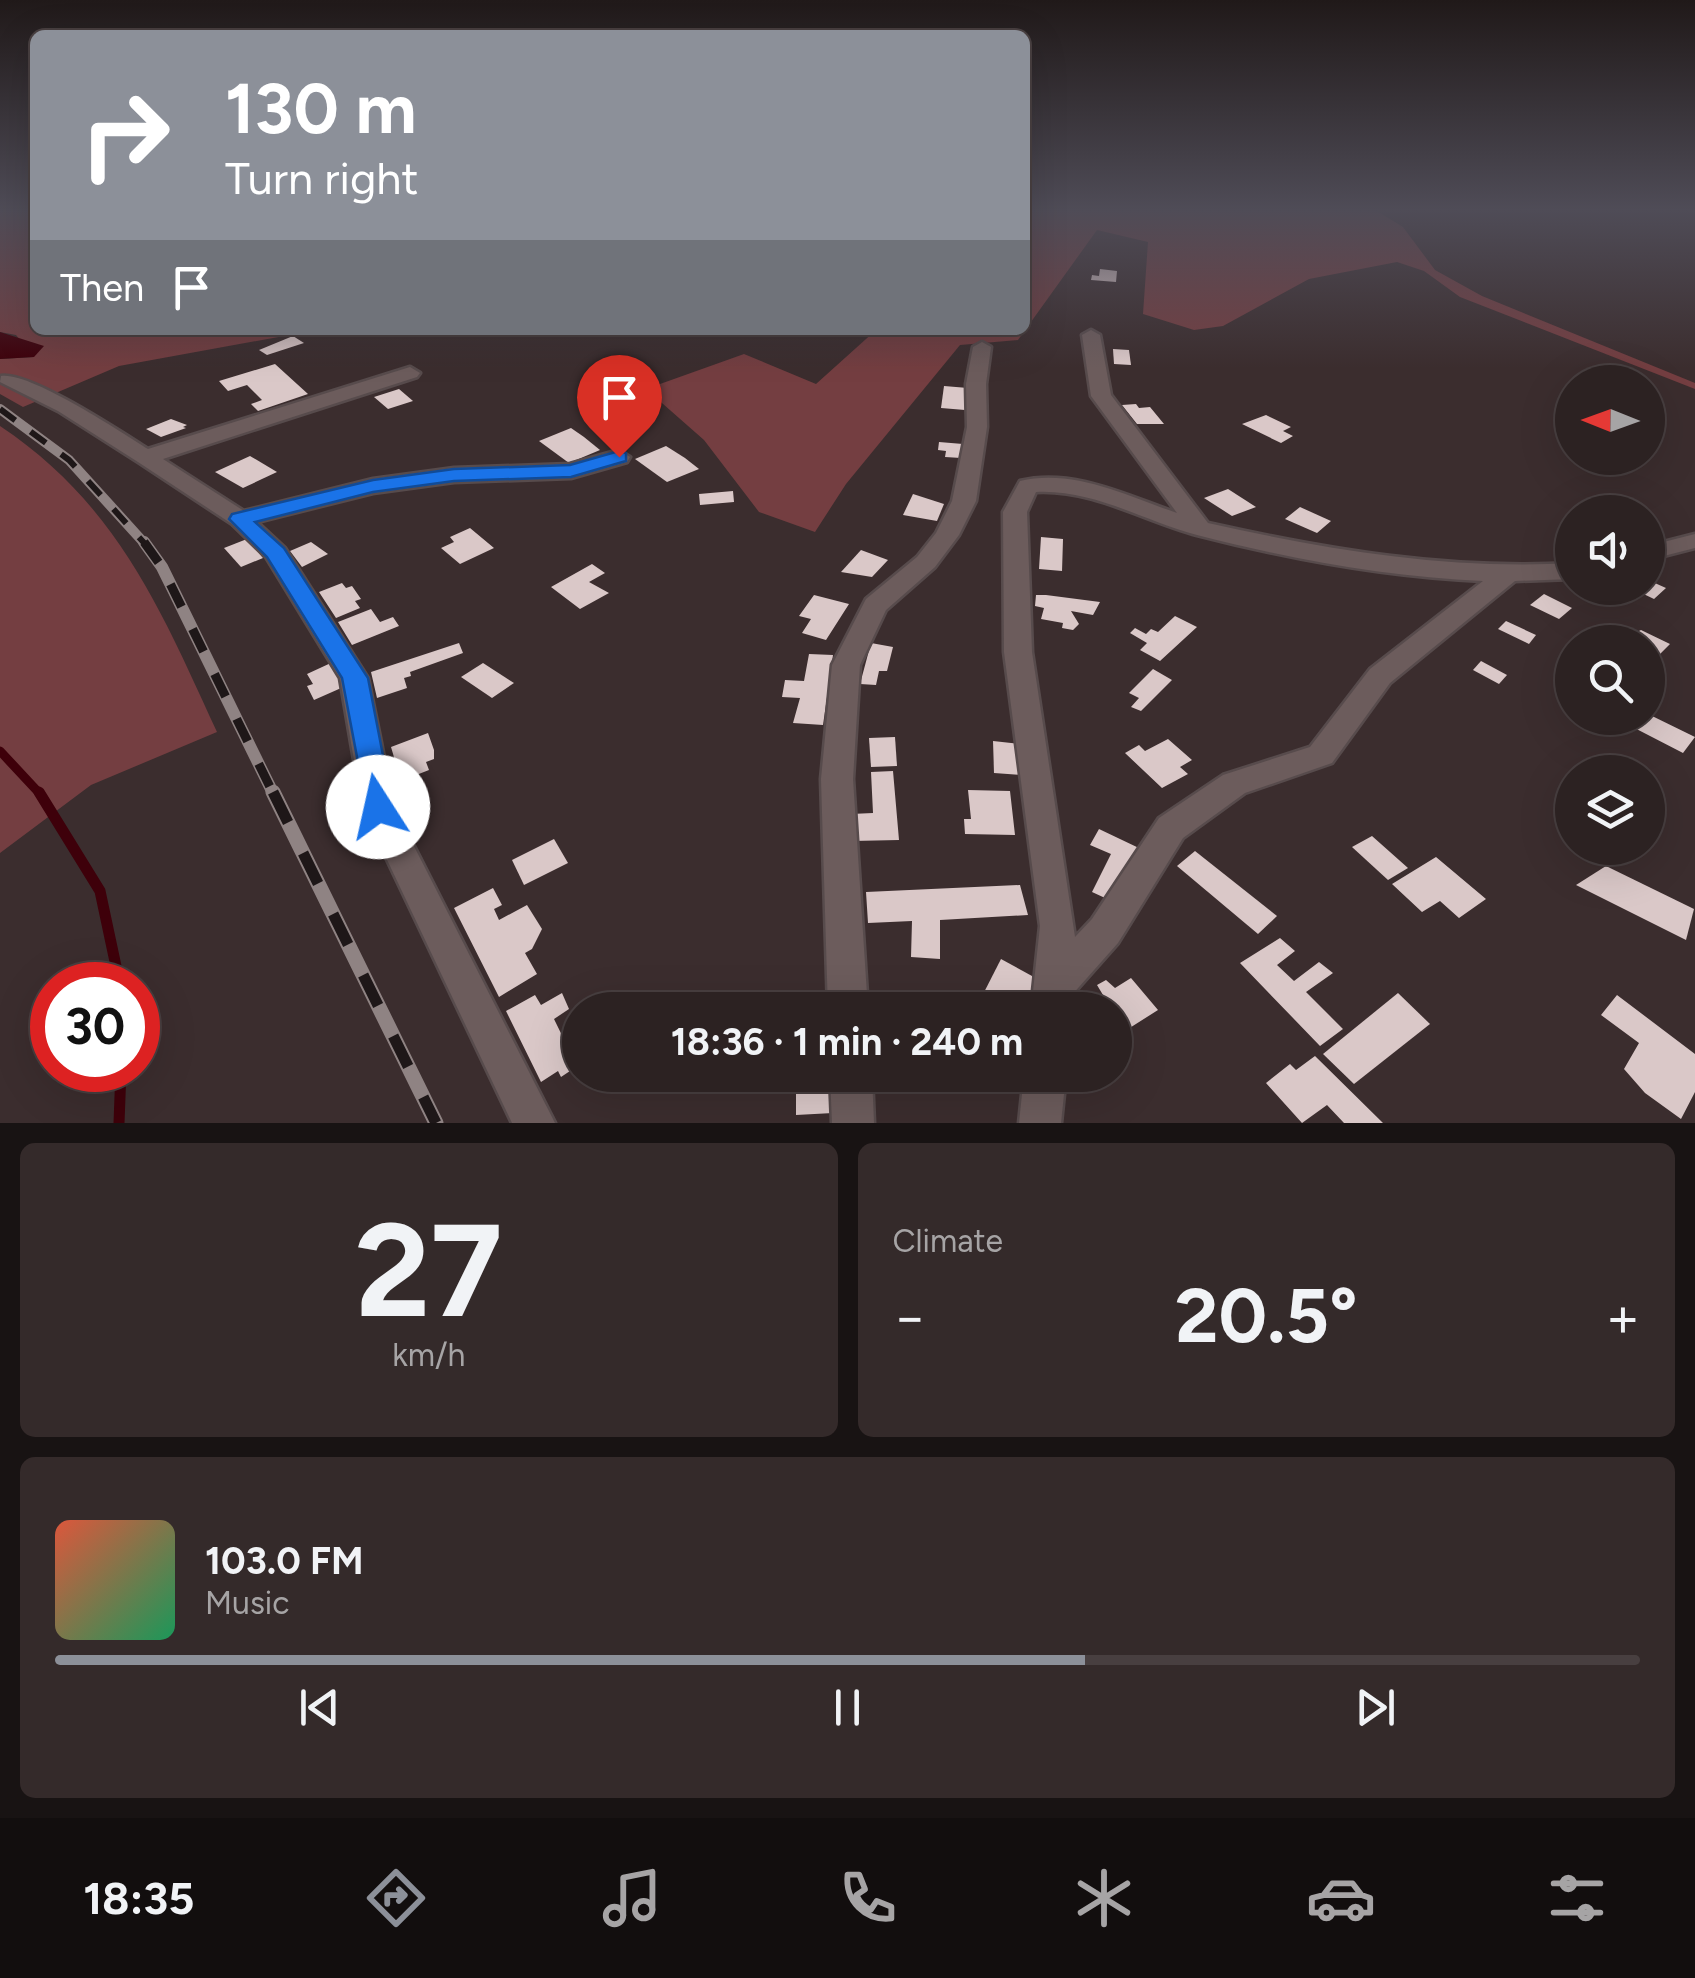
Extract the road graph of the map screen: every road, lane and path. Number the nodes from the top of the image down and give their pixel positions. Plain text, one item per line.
1 (1091, 334) dead end
2 (982, 347) dead end
3 (410, 372) dead end
4 (8, 380) dead end
5 (146, 457) junction
6 (619, 457) dead end
7 (240, 519) junction
8 (1200, 528) junction
9 (1695, 542) edge
10 (1665, 549) edge
11 (1555, 572) edge
12 (1506, 576) junction
13 (847, 992) edge
14 (1053, 992) edge
15 (1058, 992) edge
16 (852, 1092) edge
17 (1043, 1092) edge
18 (534, 1123) edge
19 (853, 1123) edge
20 (1040, 1123) edge

1 - 8 street
2 - 13 street
3 - 5 street
4 - 5 street
5 - 7 street
6 - 7 street
7 - 18 street
8 - 12 street
8 - 14 street
9 - 10 street
11 - 12 street
12 - 15 street
16 - 19 street
17 - 20 street

